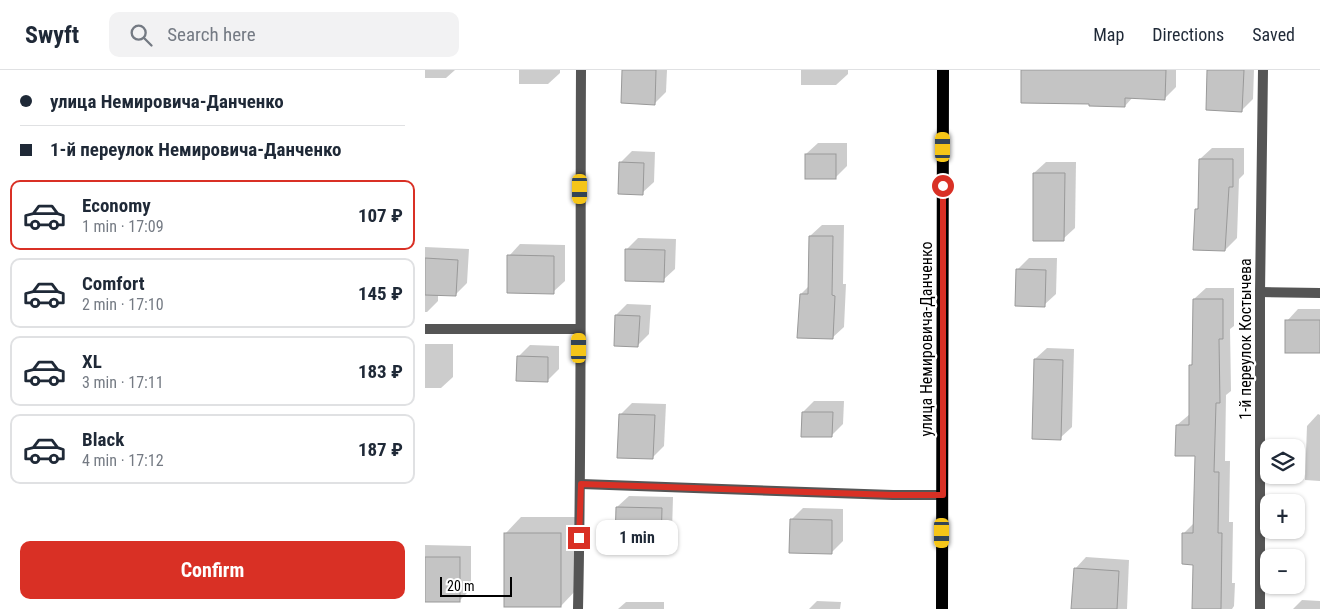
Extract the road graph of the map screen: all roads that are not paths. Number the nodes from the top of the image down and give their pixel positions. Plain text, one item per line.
1 (581, 70) edge
2 (943, 70) edge
3 (1263, 70) edge
4 (1260, 292) junction
5 (1320, 293) edge
6 (425, 329) edge
7 (579, 329) junction
8 (581, 484) junction
9 (943, 495) junction
10 (578, 609) edge
11 (942, 609) edge
12 (1260, 609) edge

1 - 7 street
2 - 9 main road, улица Немировича-Данченко
3 - 4 street, 1-й переулок Костычева
4 - 5 street
4 - 12 street, 1-й переулок Костычева
6 - 7 street
7 - 8 street
8 - 9 street
8 - 10 street
9 - 11 main road, улица Немировича-Данченко

